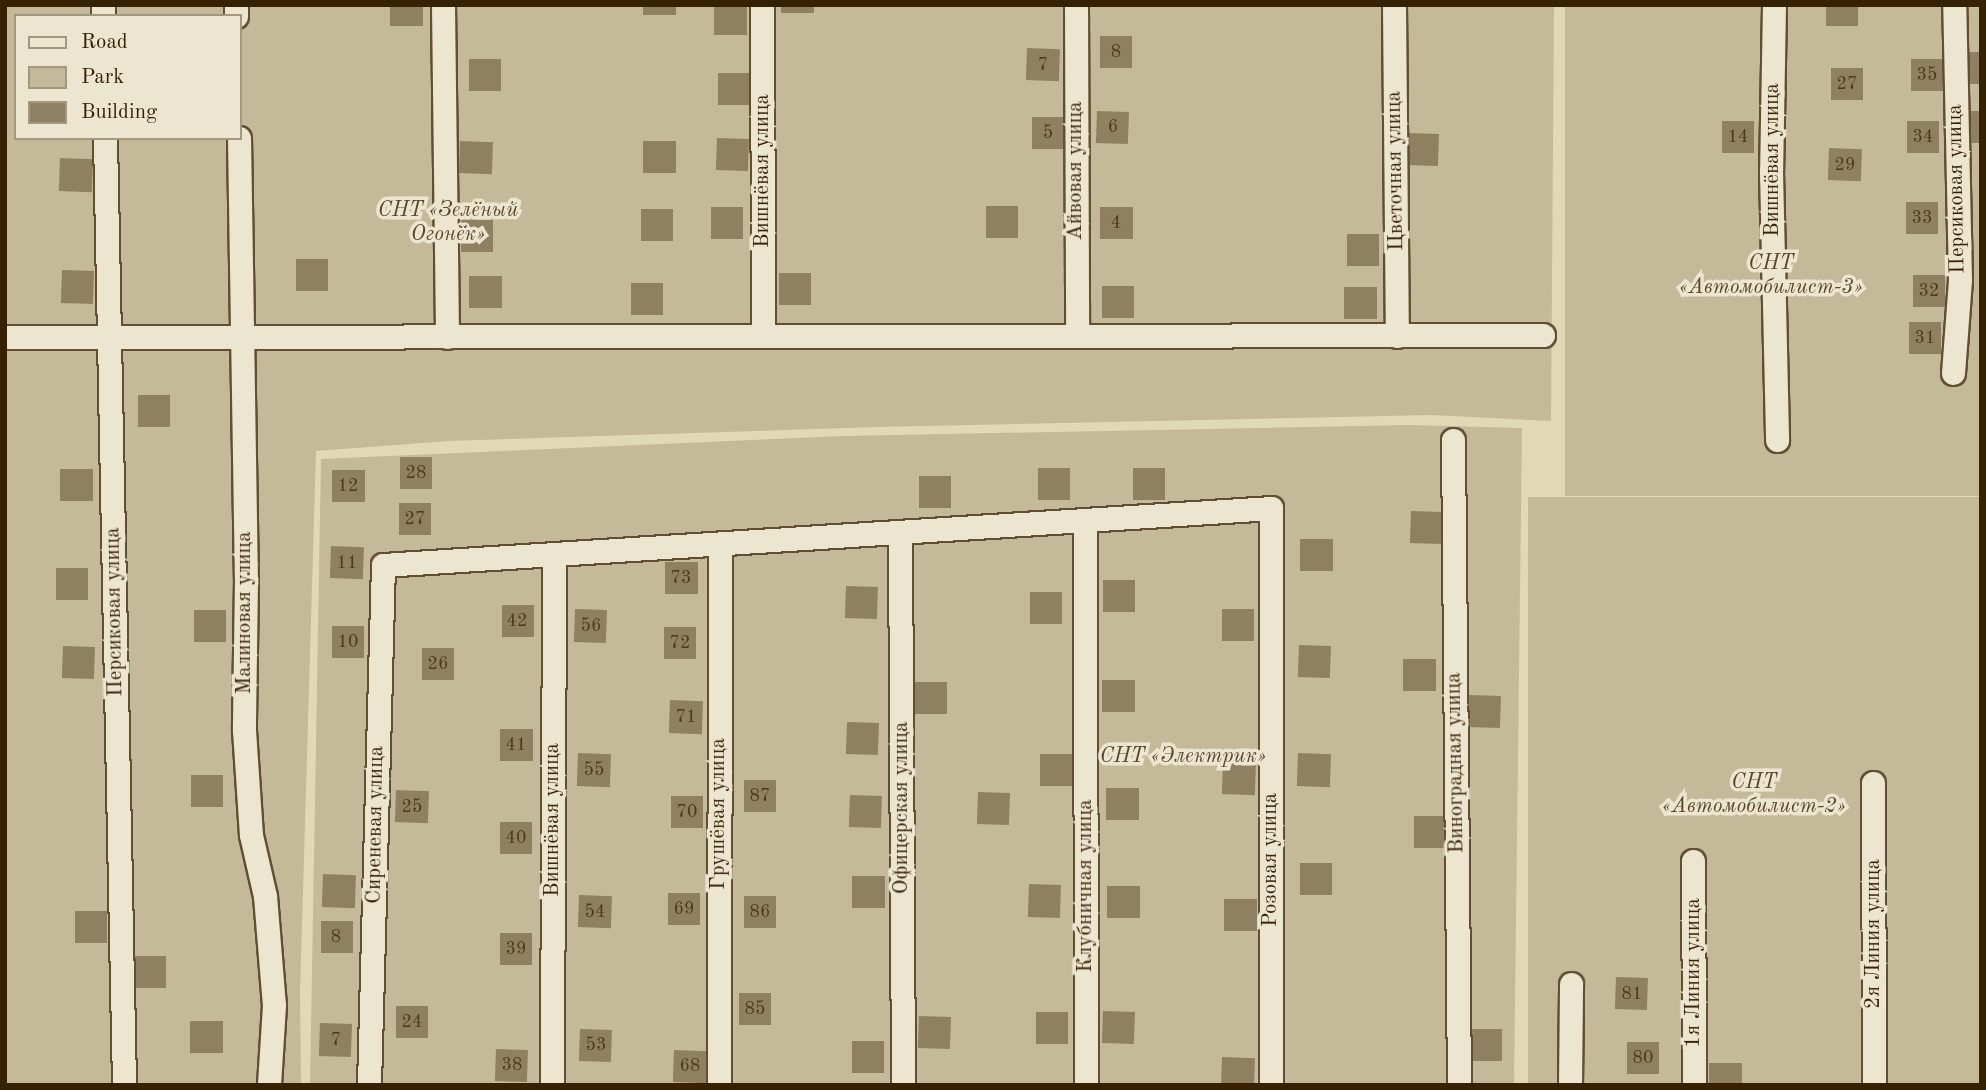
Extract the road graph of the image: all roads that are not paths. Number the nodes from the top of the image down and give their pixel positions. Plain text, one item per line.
1 (443, 5) edge
2 (762, 5) edge
3 (1076, 5) edge
4 (1394, 5) edge
5 (1774, 5) edge
6 (1954, 5) edge
7 (106, 140) edge
8 (239, 140) edge
9 (1542, 335) dead end
10 (763, 336) junction
11 (1077, 336) junction
12 (1397, 336) junction
13 (5, 337) edge
14 (109, 337) junction
15 (240, 337) junction
16 (447, 337) junction
17 (1953, 373) dead end
18 (1453, 440) dead end
19 (1777, 440) dead end
20 (1085, 520) junction
21 (900, 532) junction
22 (720, 544) junction
23 (554, 554) junction
24 (1873, 783) dead end
25 (1693, 861) dead end
26 (1570, 984) dead end
27 (124, 1085) edge
28 (269, 1085) edge
29 (369, 1085) edge
30 (552, 1085) edge
31 (719, 1085) edge
32 (903, 1085) edge
33 (1086, 1085) edge
34 (1271, 1085) edge
35 (1458, 1085) edge
36 (1570, 1085) edge
37 (1695, 1085) edge
38 (1874, 1085) edge

1 - 16 street
2 - 10 street, Вишнёвая улица
3 - 11 street, Айвовая улица
4 - 12 street, Цветочная улица
5 - 19 street, Вишнёвая улица
6 - 17 street, Персиковая улица
7 - 14 street, Персиковая улица
8 - 15 street, Малиновая улица
9 - 12 street
10 - 11 street
10 - 16 street
11 - 12 street
13 - 14 street
14 - 15 street
14 - 27 street, Персиковая улица
15 - 16 street
15 - 28 street, Малиновая улица
18 - 35 street, Виноградная улица
20 - 21 street
20 - 33 street, Клубничная улица
20 - 34 street, Розовая улица
21 - 22 street
21 - 32 street, Офицерская улица
22 - 23 street
22 - 31 street, Грушёвая улица
23 - 29 street, Сиреневая улица
23 - 30 street, Вишнёвая улица
24 - 38 street, 2я Линия улица
25 - 37 street, 1я Линия улица
26 - 36 street

